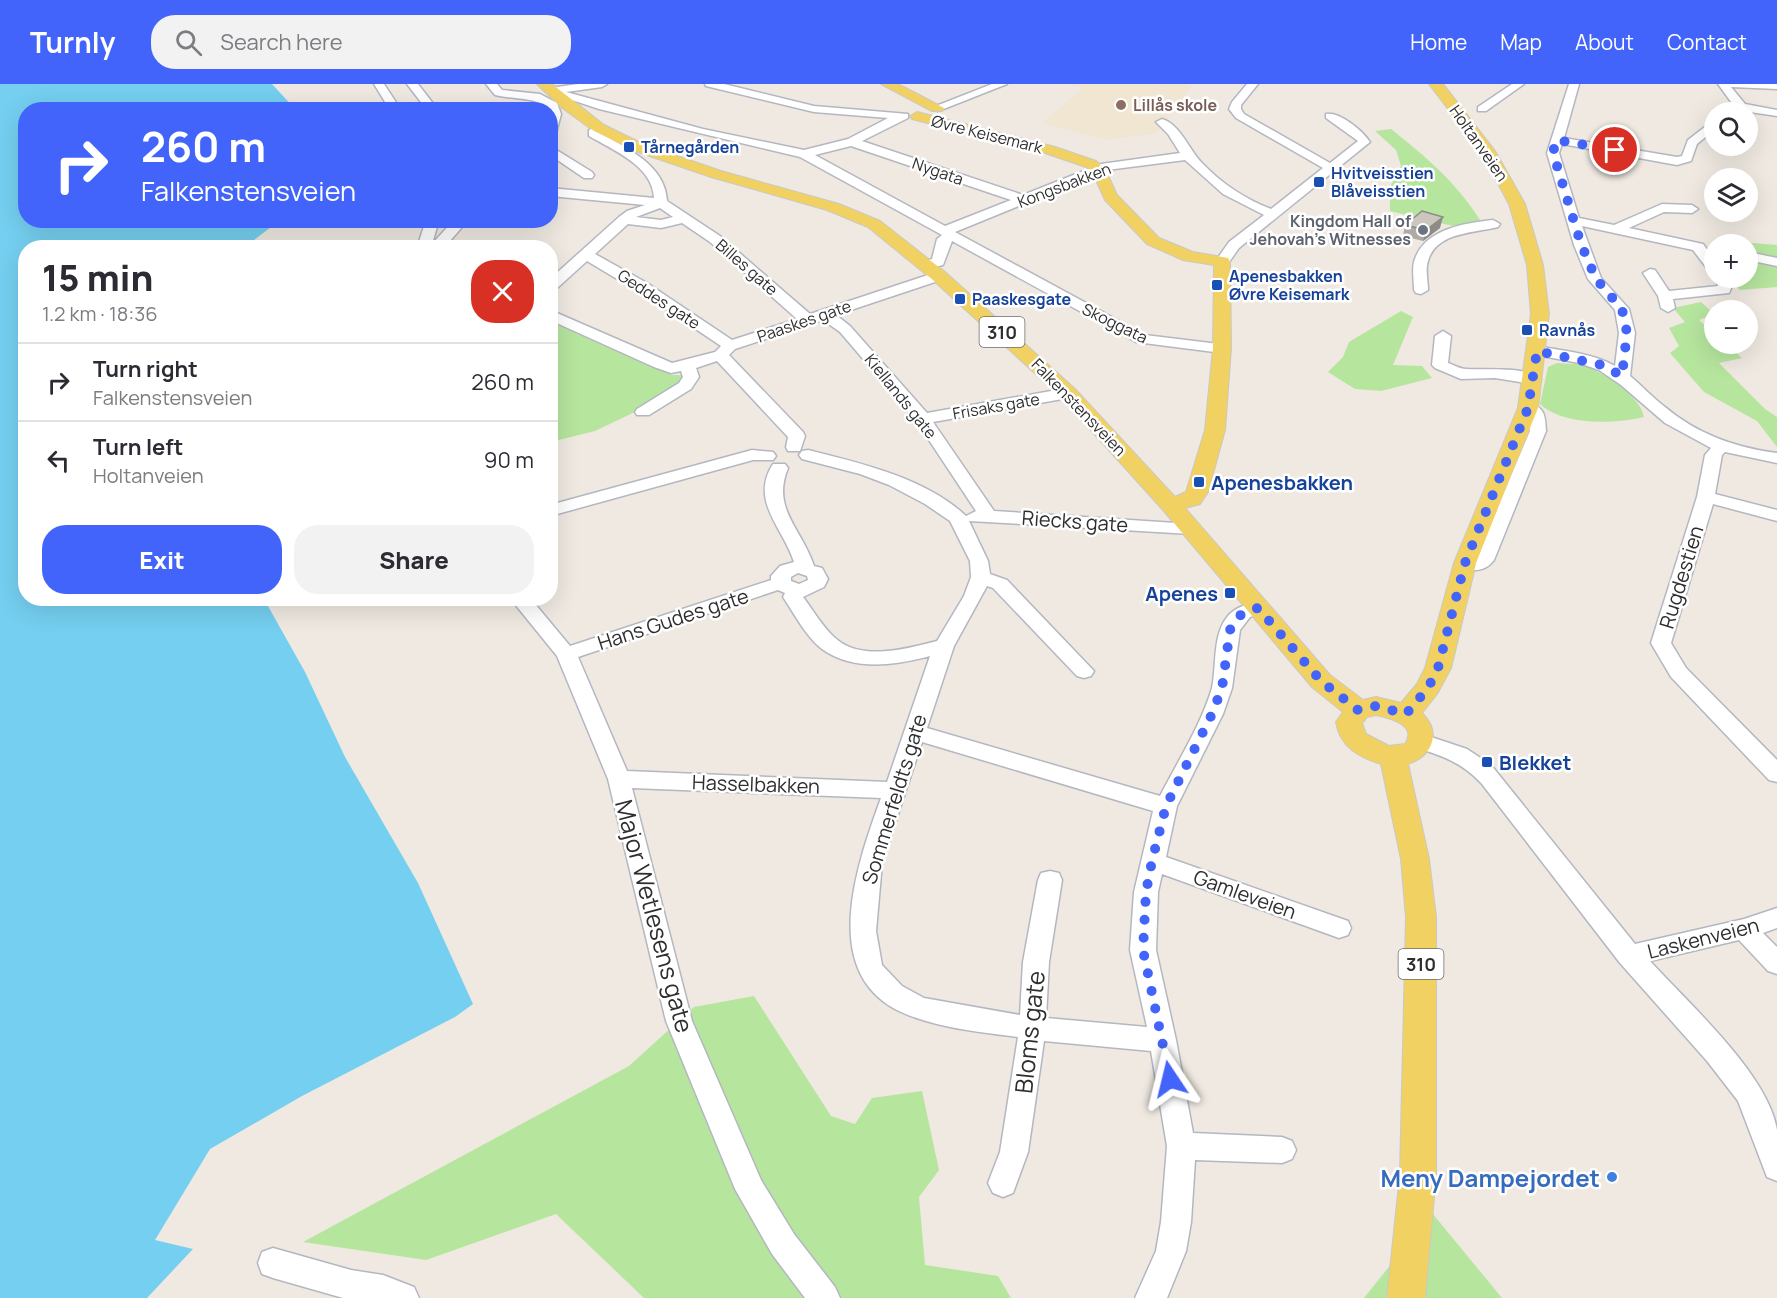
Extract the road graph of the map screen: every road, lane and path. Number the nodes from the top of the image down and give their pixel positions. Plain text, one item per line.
1 (379, 84) edge
2 (412, 84) edge
3 (491, 84) edge
4 (602, 84) edge
5 (710, 84) edge
6 (738, 84) edge
7 (888, 84) edge
8 (1002, 84) edge
9 (1253, 84) edge
10 (1436, 84) edge
11 (1519, 84) edge
12 (1574, 84) edge
13 (1723, 84) edge
14 (1729, 84) edge
15 (1745, 84) edge
16 (1777, 86) edge
17 (550, 88) edge
18 (723, 88) junction
19 (391, 102) edge
20 (427, 102) edge
21 (548, 102) edge
22 (1732, 102) edge
23 (938, 108) junction
24 (1482, 109) dead end
25 (1758, 112) edge
26 (1777, 113) edge
27 (901, 116) junction
28 (917, 116) junction
29 (1330, 116) dead end
30 (1162, 122) dead end
31 (599, 128) junction
32 (1704, 133) edge
33 (1556, 140) junction
34 (852, 142) junction
35 (558, 154) edge
36 (804, 154) junction
37 (1188, 156) junction
38 (1331, 168) junction
39 (1098, 170) junction
40 (588, 175) dead end
41 (558, 193) edge
42 (1024, 200) junction
43 (661, 203) junction
44 (1692, 209) dead end
45 (1272, 214) junction
46 (685, 218) junction
47 (624, 220) junction
48 (1575, 220) junction
49 (1493, 224) dead end
50 (455, 228) edge
51 (1617, 229) junction
52 (949, 233) junction
53 (443, 240) edge
54 (1698, 247) junction
55 (1704, 248) edge
56 (586, 255) junction
57 (1704, 255) edge
58 (1758, 258) edge
59 (1222, 262) junction
60 (1777, 262) edge
61 (933, 270) junction
62 (1650, 273) dead end
63 (558, 280) edge
64 (1725, 288) edge
65 (1421, 290) dead end
66 (824, 314) junction
67 (558, 319) edge
68 (807, 320) junction
69 (1443, 336) dead end
70 (1222, 348) junction
71 (725, 350) junction
72 (1537, 351) junction
73 (679, 367) junction
74 (1622, 376) junction
75 (1533, 380) junction
76 (1068, 393) junction
77 (644, 412) dead end
78 (923, 419) junction
79 (1721, 446) junction
80 (801, 451) junction
81 (1777, 458) edge
82 (773, 462) junction
83 (1706, 497) junction
84 (1171, 505) junction
85 (558, 509) edge
86 (988, 516) junction
87 (1777, 516) edge
88 (958, 518) junction
89 (1191, 529) junction
90 (981, 577) junction
91 (788, 587) junction
92 (526, 606) edge
93 (1258, 608) junction
94 (944, 646) junction
95 (566, 654) junction
96 (1084, 671) dead end
97 (1358, 710) junction
98 (1406, 714) junction
99 (915, 732) junction
100 (1422, 742) junction
101 (1392, 756) junction
102 (1777, 774) edge
103 (619, 778) junction
104 (894, 790) junction
105 (1166, 806) junction
106 (1152, 861) junction
107 (1050, 880) dead end
108 (1777, 918) edge
109 (1339, 928) dead end
110 (1744, 929) junction
111 (1629, 956) junction
112 (1777, 964) edge
113 (1032, 1030) junction
114 (1163, 1040) junction
115 (1180, 1146) junction
116 (1282, 1150) dead end
117 (1777, 1168) edge
118 (1003, 1183) dead end
119 (273, 1263) dead end
120 (403, 1298) edge
121 (824, 1298) edge
122 (1151, 1298) edge
123 (1406, 1298) edge

1 - 19 street
2 - 20 street
3 - 21 street
4 - 17 street
5 - 18 street, Øvre Keisemark
6 - 18 street
7 - 23 main road
8 - 23 street
9 - 38 street
10 - 72 main road, Holtanveien
11 - 24 street
12 - 33 street
13 - 22 street
14 - 15 street
15 - 16 street
17 - 31 main road, Falkenstensveien / 310
17 - 36 street
18 - 27 street, Øvre Keisemark
23 - 28 main road
25 - 26 street
27 - 28 street, Øvre Keisemark
27 - 34 street
28 - 39 main road, Øvre Keisemark
29 - 38 street
30 - 37 street
31 - 43 street
31 - 61 main road, Falkenstensveien / 310
32 - 33 street
33 - 48 street
34 - 36 street
34 - 42 street, Nygata
35 - 40 street
36 - 52 street, Skoggata
37 - 39 street, Kongsbakken
37 - 45 street
38 - 45 street
39 - 42 street, Kongsbakken
39 - 59 main road
41 - 43 street
42 - 52 street, Kongsbakken
43 - 46 street, Billes gate
43 - 47 street
44 - 51 street
45 - 59 street
46 - 47 street
46 - 68 street, Billes gate
47 - 56 street
48 - 51 street
48 - 74 street
49 - 65 street
50 - 53 street
51 - 54 street
52 - 61 street
52 - 70 street, Skoggata
54 - 55 street
54 - 57 street
56 - 63 street
56 - 71 street, Geddes gate
58 - 60 street
59 - 70 main road
61 - 66 street, Paaskes gate
61 - 76 main road, Falkenstensveien / 310
62 - 64 street
66 - 68 street, Paaskes gate
66 - 78 street, Kiellands gate
67 - 73 street
68 - 71 street, Paaskes gate
69 - 75 street
70 - 84 main road
71 - 73 street, Paaskes gate
71 - 80 street, Geddes gate
72 - 74 street
72 - 75 main road, Holtanveien
73 - 77 street
74 - 79 street
75 - 98 main road, Holtanveien
76 - 78 street, Frisaks gate
76 - 84 main road, Falkenstensveien / 310
78 - 86 street, Kiellands gate
79 - 81 street
79 - 83 street, Rugdestien
80 - 82 street
80 - 88 street
82 - 85 street
82 - 91 street, Hans Gudes gate
83 - 87 street
83 - 102 street, Rugdestien
84 - 89 main road, Falkenstensveien / 310
86 - 88 street, Riecks gate
86 - 89 street, Riecks gate
88 - 90 street
89 - 93 main road, Falkenstensveien / 310
90 - 94 street, Sommerfeldts gate
90 - 96 street
91 - 94 street
91 - 95 street, Hans Gudes gate
92 - 95 street, Major Wetlesens gate
93 - 97 main road, Falkenstensveien / 310
93 - 105 street
94 - 99 street, Sommerfeldts gate
95 - 103 street, Major Wetlesens gate
97 - 98 main road
97 - 101 main road
98 - 100 main road
99 - 104 street, Sommerfeldts gate
99 - 105 street
100 - 101 main road
100 - 111 street
101 - 123 main road, 310
103 - 104 street, Hasselbakken
103 - 121 street, Major Wetlesens gate
104 - 113 street, Sommerfeldts gate
105 - 106 street
106 - 109 street, Gamleveien
106 - 114 street
107 - 113 street, Bloms gate
108 - 110 street, Laskenveien
110 - 111 street, Laskenveien
110 - 112 street
111 - 117 street
113 - 114 street, Sommerfeldts gate
113 - 118 street, Bloms gate
114 - 115 street
115 - 116 street
115 - 122 street
119 - 120 street

